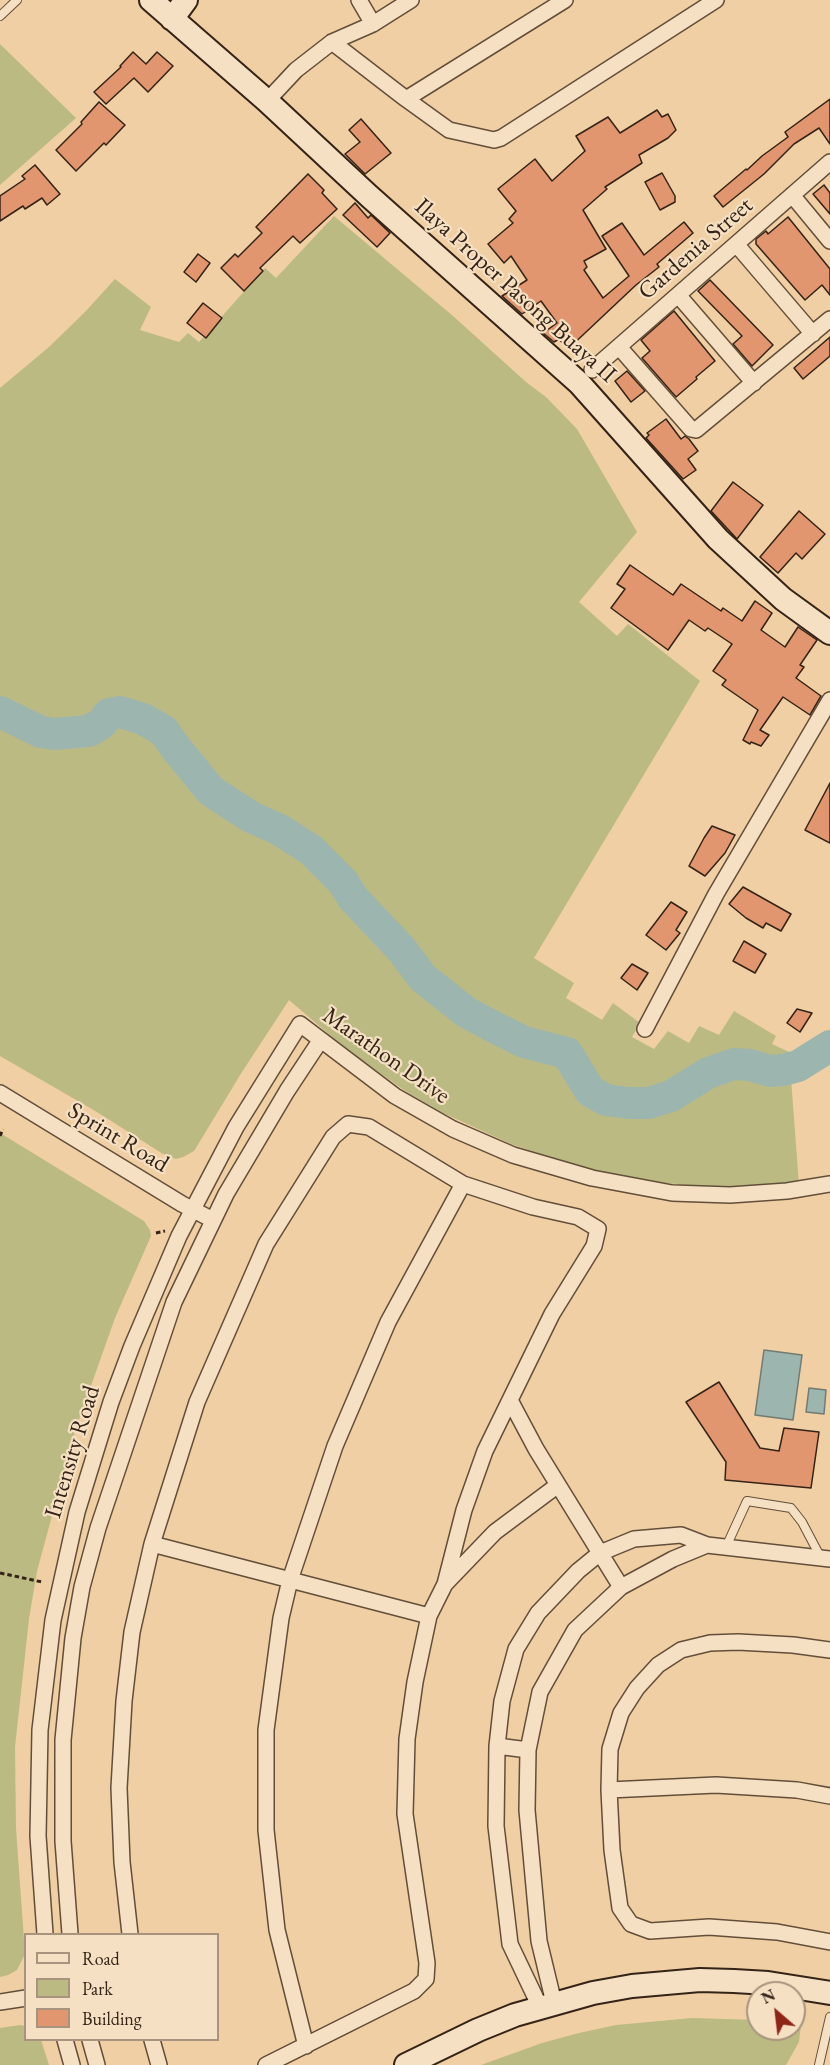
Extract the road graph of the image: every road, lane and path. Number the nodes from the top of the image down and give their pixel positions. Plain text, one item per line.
1 (17, 0) edge
2 (151, 0) edge
3 (186, 0) edge
4 (359, 0) edge
5 (411, 0) edge
6 (566, 0) edge
7 (716, 0) edge
8 (0, 16) edge
9 (172, 19) junction
10 (373, 24) junction
11 (332, 42) junction
12 (406, 99) junction
13 (267, 101) junction
14 (830, 162) edge
15 (792, 195) junction
16 (830, 241) edge
17 (736, 244) junction
18 (678, 295) junction
19 (830, 319) edge
20 (813, 334) junction
21 (619, 346) junction
22 (592, 370) dead end
23 (754, 383) junction
24 (830, 633) edge
25 (830, 700) edge
26 (300, 1024) joint
27 (645, 1029) dead end
28 (320, 1041) junction
29 (0, 1093) edge
30 (3, 1130) dead end
31 (0, 1136) edge
32 (463, 1184) junction
33 (830, 1184) edge
34 (192, 1209) junction
35 (213, 1220) junction
36 (511, 1402) junction
37 (558, 1485) junction
38 (152, 1544) junction
39 (707, 1545) junction
40 (726, 1547) junction
41 (600, 1553) junction
42 (825, 1558) edge
43 (0, 1573) edge
44 (290, 1580) junction
45 (42, 1582) dead end
46 (445, 1584) junction
47 (621, 1587) junction
48 (429, 1616) junction
49 (830, 1650) edge
50 (497, 1746) junction
51 (528, 1750) junction
52 (609, 1790) junction
53 (830, 1796) edge
54 (45, 1933) edge
55 (70, 1933) edge
56 (130, 1933) edge
57 (830, 1942) edge
58 (830, 1993) edge
59 (24, 1998) edge
60 (0, 2002) edge
61 (547, 2005) junction
62 (830, 2017) edge
63 (65, 2041) edge
64 (90, 2041) edge
65 (152, 2041) edge
66 (306, 2046) junction
67 (72, 2065) edge
68 (97, 2065) edge
69 (159, 2065) edge
70 (266, 2065) edge
71 (406, 2065) edge
72 (819, 2065) edge

1 - 8 lane
2 - 9 street, Ilaya Proper Pasong Buaya II
3 - 9 street
4 - 10 street
5 - 10 street
6 - 12 street
7 - 12 street
9 - 13 street, Ilaya Proper Pasong Buaya II
10 - 11 street
11 - 12 street
11 - 13 street
13 - 24 street, Ilaya Proper Pasong Buaya II
14 - 15 street, Gardenia Street
15 - 16 street
15 - 17 street, Gardenia Street
17 - 18 street, Gardenia Street
17 - 20 street
18 - 21 street, Gardenia Street
18 - 23 street
19 - 20 street
20 - 23 street
21 - 22 street, Gardenia Street
21 - 23 street
25 - 27 street
26 - 28 street, Marathon Drive
26 - 34 street, Intensity Road
28 - 33 street, Marathon Drive
28 - 35 street, Intensity Road
29 - 34 street, Sprint Road
30 - 31 path
32 - 36 street
32 - 38 street
32 - 44 street
34 - 35 street, Sprint Road
34 - 54 street, Intensity Road
35 - 55 street, Intensity Road
36 - 37 street
36 - 46 street
37 - 41 street
37 - 46 street
38 - 44 street
38 - 56 street
39 - 40 street
39 - 41 street
39 - 47 street
40 - 42 street
40 - 42 lane
41 - 47 street
41 - 50 street
43 - 45 path
44 - 48 street
44 - 66 street
46 - 48 street
47 - 51 street
48 - 66 street
49 - 52 street
50 - 51 street
50 - 61 street
51 - 61 street
52 - 53 street
52 - 57 street
58 - 61 street
59 - 60 street
61 - 71 street
62 - 72 lane
63 - 67 street
64 - 68 street
65 - 69 street
66 - 70 street

